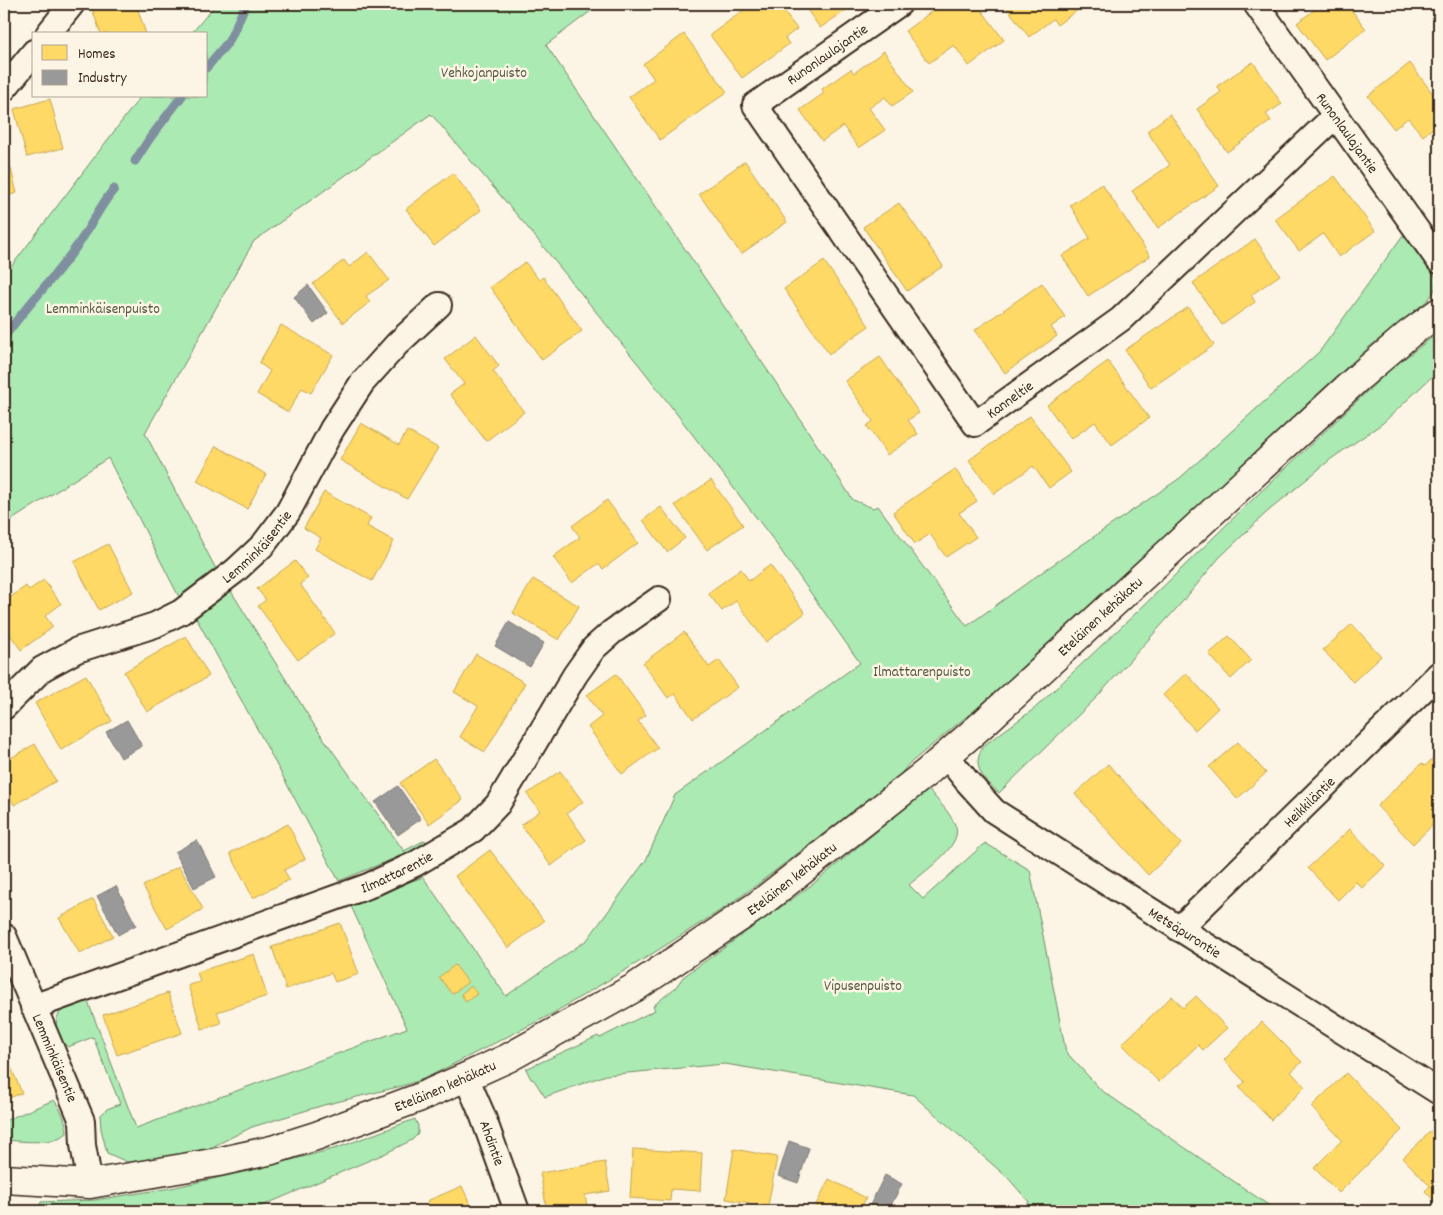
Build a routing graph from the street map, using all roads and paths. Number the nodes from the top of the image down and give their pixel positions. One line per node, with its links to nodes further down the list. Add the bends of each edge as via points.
1 (72, 4): 4 (street)
2 (900, 4): 7 (street, Runonlaulajantie)
3 (1256, 4): 8 (street, Runonlaulajantie)
4 (50, 32)
5 (32, 54): 6 (street)
6 (6, 81)
7 (755, 105): 8 (street, Kanneltie, via 975,424 1120,320)
8 (1335, 116): 9 (street, Runonlaulajantie)
9 (1439, 261)
10 (438, 305): 14 (street, Lemminkäisentie, via 362,383 332,428 288,512 263,545 235,571 180,612 155,625 77,650 42,669)
11 (1439, 312): 15 (street, Eteläinen kehäkatu, via 1360,376)
12 (659, 599): 18 (street, Ilmattarentie, via 594,648 498,804 473,830 415,864 368,886)
13 (1439, 674): 16 (street, Heikkiläntie)
14 (4, 707)
15 (946, 755): 16 (street, Metsäpurontie, via 994,811); 19 (street, Eteläinen kehäkatu, via 758,905 651,977 508,1058)
16 (1179, 929): 20 (street, Metsäpurontie)
17 (4, 936): 18 (street, Lemminkäisentie)
18 (33, 1007): 22 (street, Lemminkäisentie, via 82,1121)
19 (466, 1077): 22 (street, Eteläinen kehäkatu, via 325,1133 272,1150); 23 (street, Ahdintie)
20 (1439, 1092)
21 (4, 1179): 22 (street, Eteläinen kehäkatu)
22 (90, 1184)
23 (517, 1211)

